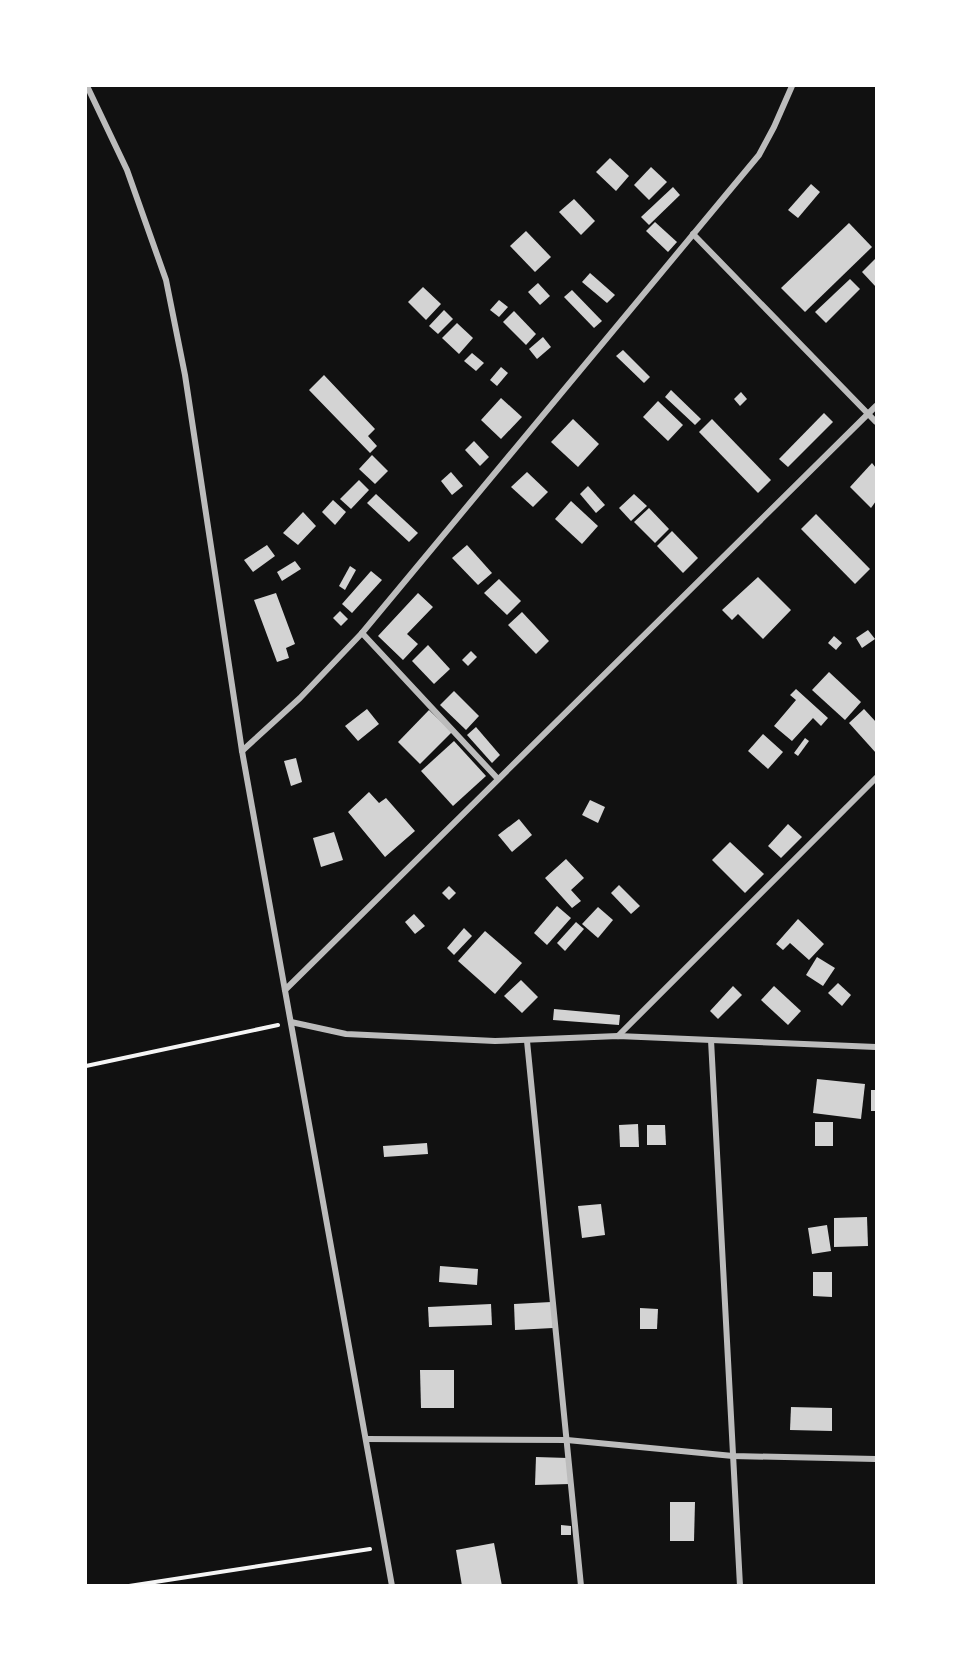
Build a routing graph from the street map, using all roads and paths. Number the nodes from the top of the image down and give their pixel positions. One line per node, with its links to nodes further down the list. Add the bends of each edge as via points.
1 (87, 86): 8 (street, via 127,170 166,280 185,375)
2 (792, 86): 3 (street, via 759,155)
3 (693, 234): 5 (street); 7 (street)
4 (876, 406): 5 (street)
5 (869, 414): 6 (street); 10 (street)
6 (876, 422)
7 (362, 633): 8 (street); 10 (street)
8 (242, 751): 11 (street)
9 (876, 778): 13 (street)
10 (498, 779): 11 (street)
11 (285, 990): 12 (street)
12 (291, 1022): 15 (street, via 346,1034); 17 (path); 18 (street)
13 (618, 1036): 14 (street); 15 (street)
14 (711, 1040): 16 (street); 20 (street)
15 (527, 1041): 19 (street)
16 (876, 1047)
17 (86, 1066)
18 (366, 1439): 19 (street); 22 (street)
19 (567, 1440): 20 (street); 25 (street)
20 (733, 1456): 21 (street); 26 (street)
21 (876, 1459)
22 (386, 1546): 23 (path); 24 (street)
23 (129, 1586)
24 (392, 1586)
25 (581, 1586)
26 (740, 1586)

